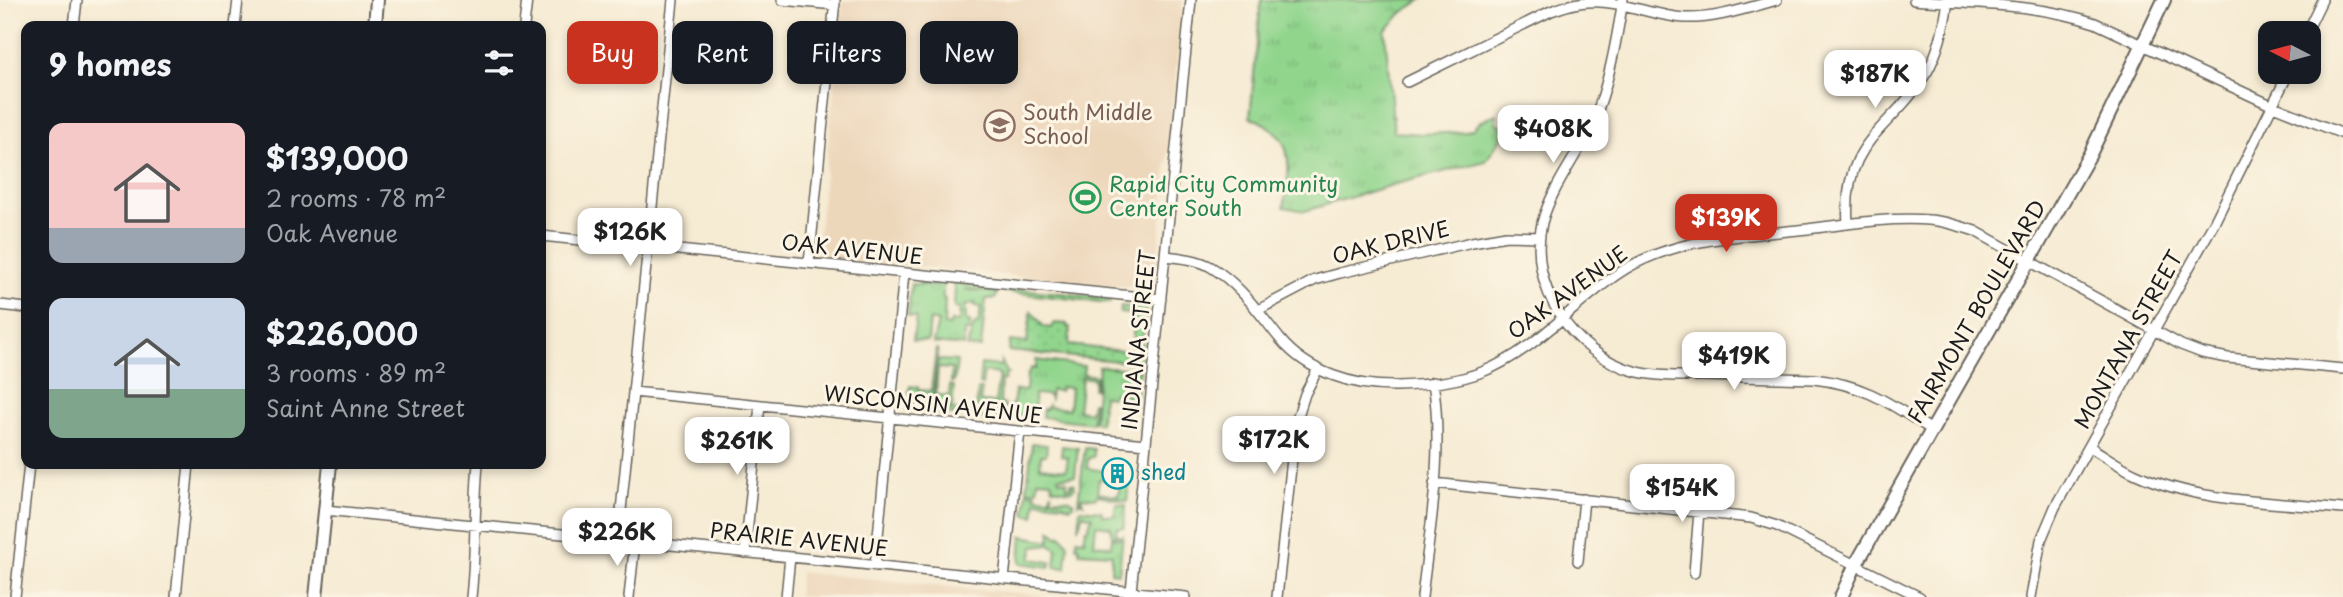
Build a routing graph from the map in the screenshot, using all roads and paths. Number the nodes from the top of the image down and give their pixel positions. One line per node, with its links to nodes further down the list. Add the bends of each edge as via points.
1 (77, 0): 15 (street)
2 (238, 0): 16 (street)
3 (377, 0): 17 (street)
4 (527, 0): 18 (street)
5 (673, 0): 28 (street)
6 (782, 0): 13 (street)
7 (1191, 0): 29 (street, INDIANA STREET)
8 (1777, 0): 14 (street, via 1689,18)
9 (1914, 0): 12 (street)
10 (2164, 0): 20 (street, FAIRMONT BOULEVARD)
11 (2322, 0): 19 (street)
12 (1948, 1): 20 (street, via 2060,13); 25 (street, via 1927,72 1857,159 1847,202)
13 (835, 3): 31 (street)
14 (1622, 3): 21 (street, via 1587,2 1551,11); 27 (street, via 1600,104 1549,205)
15 (75, 21)
16 (236, 21)
17 (375, 21)
18 (525, 21)
19 (2312, 21)
20 (2143, 45): 23 (street); 30 (street, FAIRMONT BOULEVARD, via 2090,154)
21 (1407, 82)
22 (2283, 84): 23 (street, MONTANA STREET)
23 (2273, 106): 24 (street); 38 (street, MONTANA STREET)
24 (2343, 134)
25 (1848, 224): 30 (street, OAK AVENUE, via 1912,219 1951,224 1975,231); 37 (street, OAK AVENUE, via 1674,248 1618,274)
26 (546, 237): 28 (street, OAK AVENUE)
27 (1540, 237): 36 (street, OAK DRIVE, via 1472,242 1340,273 1315,280); 37 (street, via 1543,283)
28 (647, 247): 31 (street, OAK AVENUE); 42 (street)
29 (1165, 256): 33 (street, INDIANA STREET); 36 (street, OAK AVENUE, via 1209,266 1239,287)
30 (2030, 261): 38 (street, OAK AVENUE); 45 (street, FAIRMONT BOULEVARD)
31 (808, 263): 32 (street, OAK AVENUE)
32 (904, 273): 33 (street, OAK AVENUE); 44 (street)
33 (1161, 299): 47 (street, INDIANA STREET)
34 (0, 305): 35 (street)
35 (21, 307)
36 (1258, 310): 39 (street, OAK AVENUE, via 1281,341)
37 (1561, 319): 41 (street, OAK AVENUE, via 1489,368); 45 (street, via 1610,361 1634,371 1835,382 1879,397)
38 (2153, 331): 40 (street, OAK AVENUE, via 2202,353); 48 (street, MONTANA STREET)
39 (1318, 369): 41 (street, OAK AVENUE, via 1378,386); 77 (street, via 1296,422)
40 (2343, 369)
41 (1433, 382): 53 (street, via 1437,430)
42 (633, 392): 43 (street, WISCONSIN AVENUE); 59 (street)
43 (760, 405): 44 (street, WISCONSIN AVENUE); 61 (street)
44 (890, 418): 46 (street, WISCONSIN AVENUE); 64 (street)
45 (1932, 429): 65 (street, FAIRMONT BOULEVARD)
46 (1020, 431): 47 (street, WISCONSIN AVENUE); 67 (street)
47 (1146, 444): 68 (street, INDIANA STREET)
48 (2090, 447): 55 (street, via 2136,474 2172,486 2221,497); 81 (street, MONTANA STREET, via 2046,527)
49 (28, 469): 70 (street)
50 (189, 469): 71 (street)
51 (329, 469): 56 (street)
52 (478, 469): 58 (street)
53 (1434, 483): 54 (street); 78 (street)
54 (1584, 499): 57 (street); 63 (street)
55 (2343, 509)
56 (325, 510): 58 (street, PRAIRIE AVENUE); 72 (street)
57 (1699, 511): 65 (street, via 1760,520); 66 (street)
58 (473, 525): 59 (street, PRAIRIE AVENUE); 73 (street, via 476,552)
59 (618, 540): 60 (street, PRAIRIE AVENUE)
60 (635, 541): 61 (street, PRAIRIE AVENUE); 74 (street)
61 (745, 552): 62 (street, PRAIRIE AVENUE)
62 (790, 557): 64 (street, PRAIRIE AVENUE); 75 (street)
63 (1578, 561)
64 (875, 566): 67 (street, PRAIRIE AVENUE)
65 (1855, 566): 79 (street, FAIRMONT BOULEVARD); 80 (street)
66 (1694, 573)
67 (1004, 579): 69 (street, PRAIRIE AVENUE)
68 (1131, 591): 69 (street, PRAIRIE AVENUE); 76 (street, PRAIRIE AVENUE)
69 (1097, 593)
70 (15, 597)
71 (176, 597)
72 (316, 597)
73 (471, 597)
74 (629, 597)
75 (786, 597)
76 (1186, 597)
77 (1277, 597)
78 (1422, 597)
79 (1841, 597)
80 (1920, 597)
81 (2031, 597)

